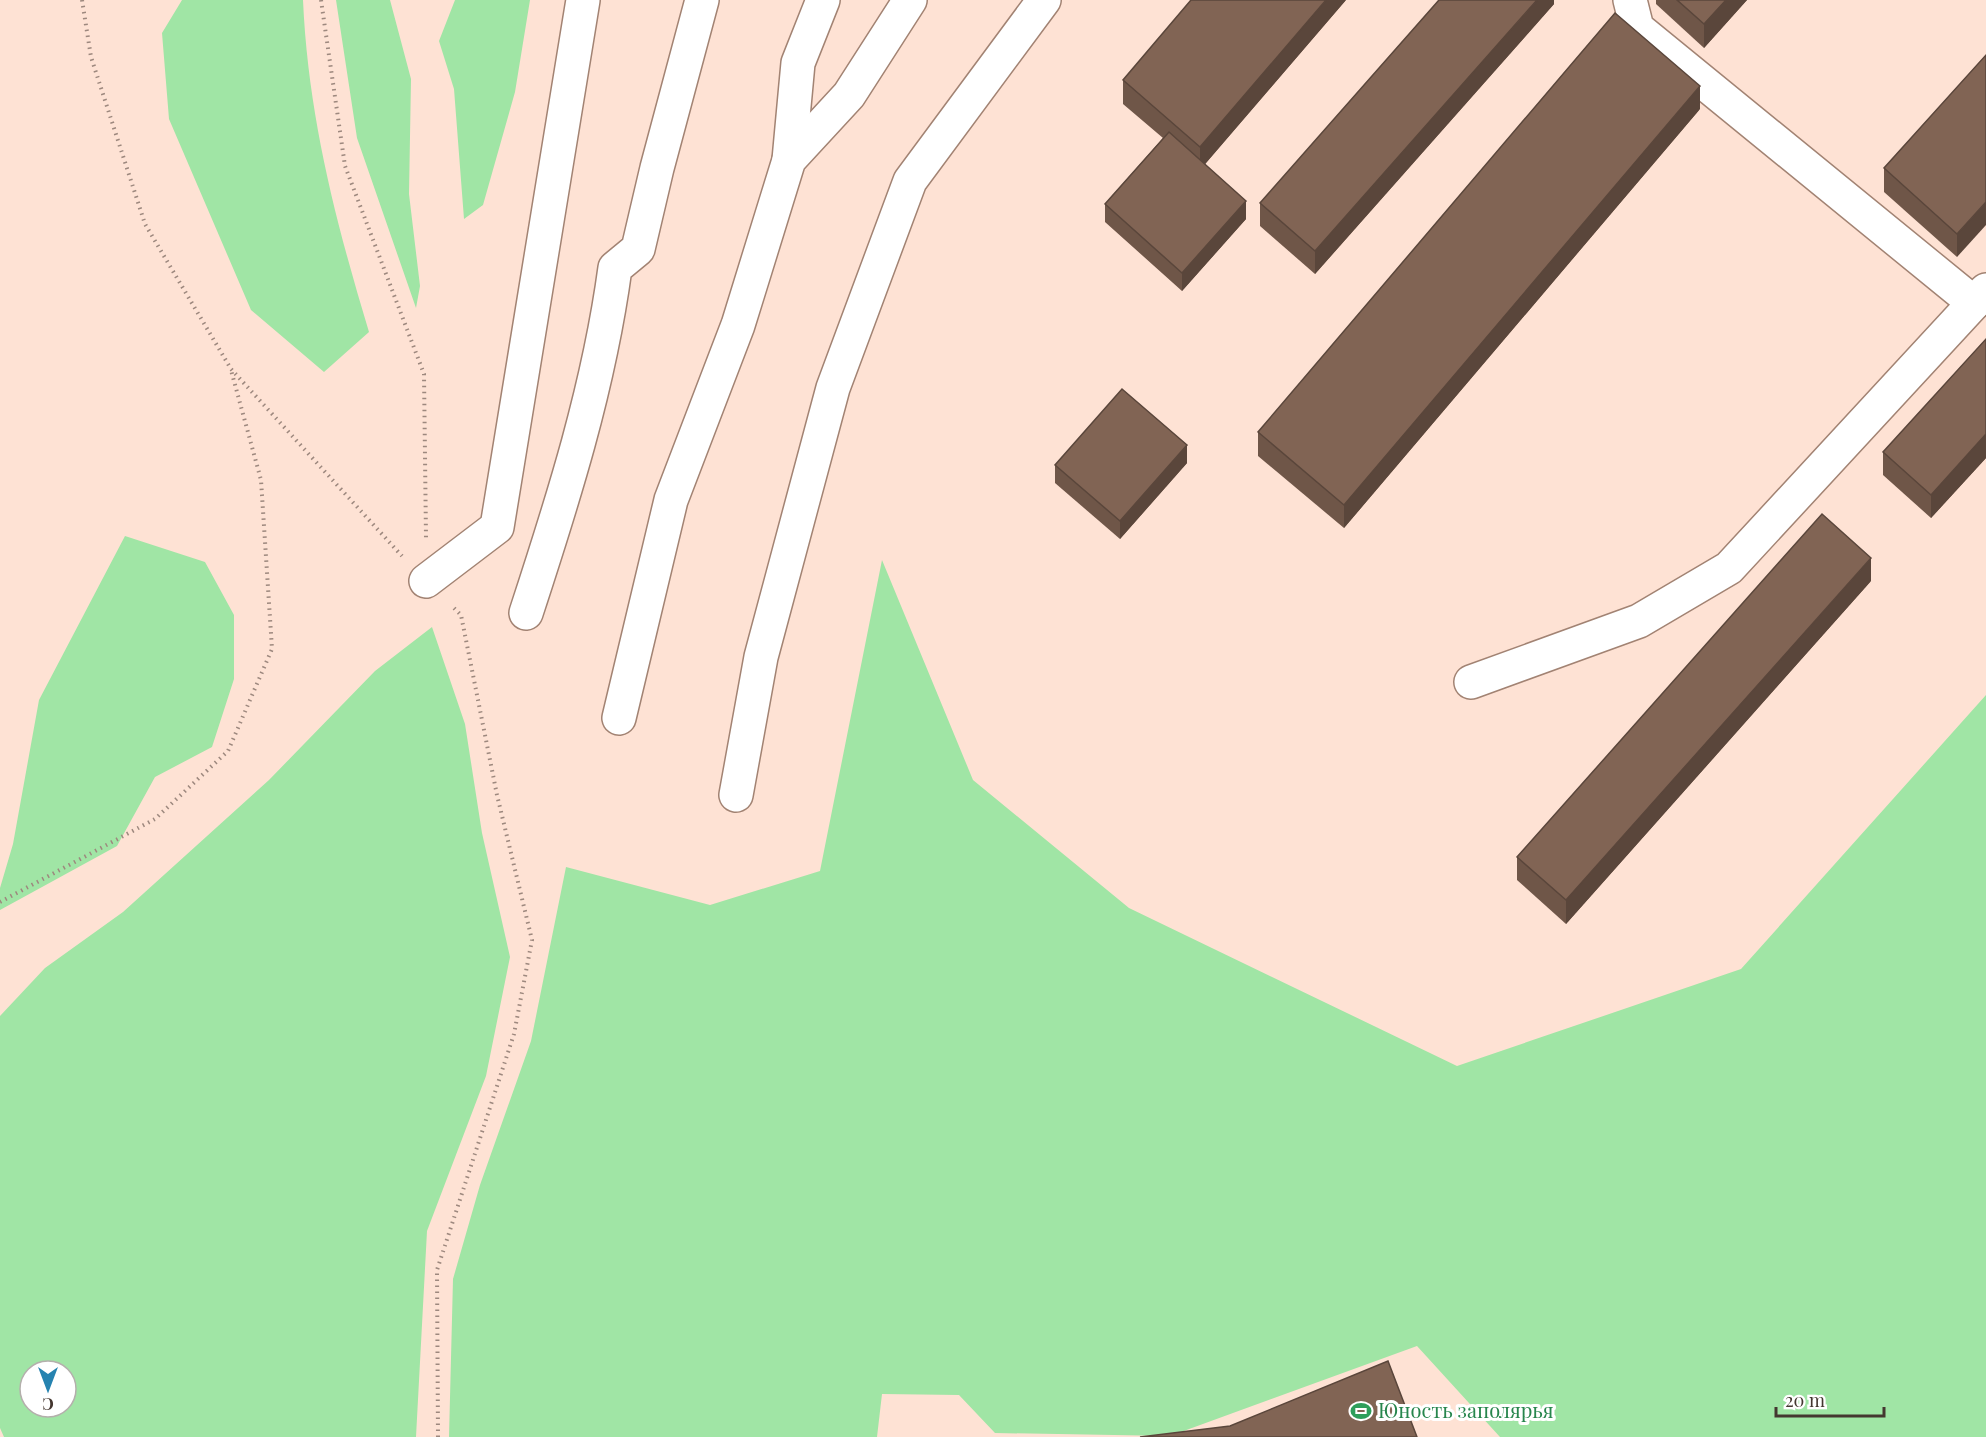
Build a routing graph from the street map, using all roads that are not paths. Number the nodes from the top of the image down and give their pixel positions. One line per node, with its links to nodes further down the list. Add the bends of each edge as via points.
1 (583, 0): 9 (lane, via 497,527)
2 (702, 0): 10 (lane, via 638,249 615,268 608,321 575,463)
3 (824, 0): 7 (lane, via 798,63)
4 (910, 0): 7 (lane, via 849,95)
5 (1044, 0): 13 (lane, via 910,182 833,388 761,657)
6 (1630, 0): 8 (lane, via 1637,28)
7 (789, 160): 12 (lane, via 738,326 670,500)
8 (1980, 297): 11 (lane, via 1729,568 1639,621)
9 (426, 581)
10 (526, 614)
11 (1471, 681)
12 (619, 718)
13 (736, 795)

